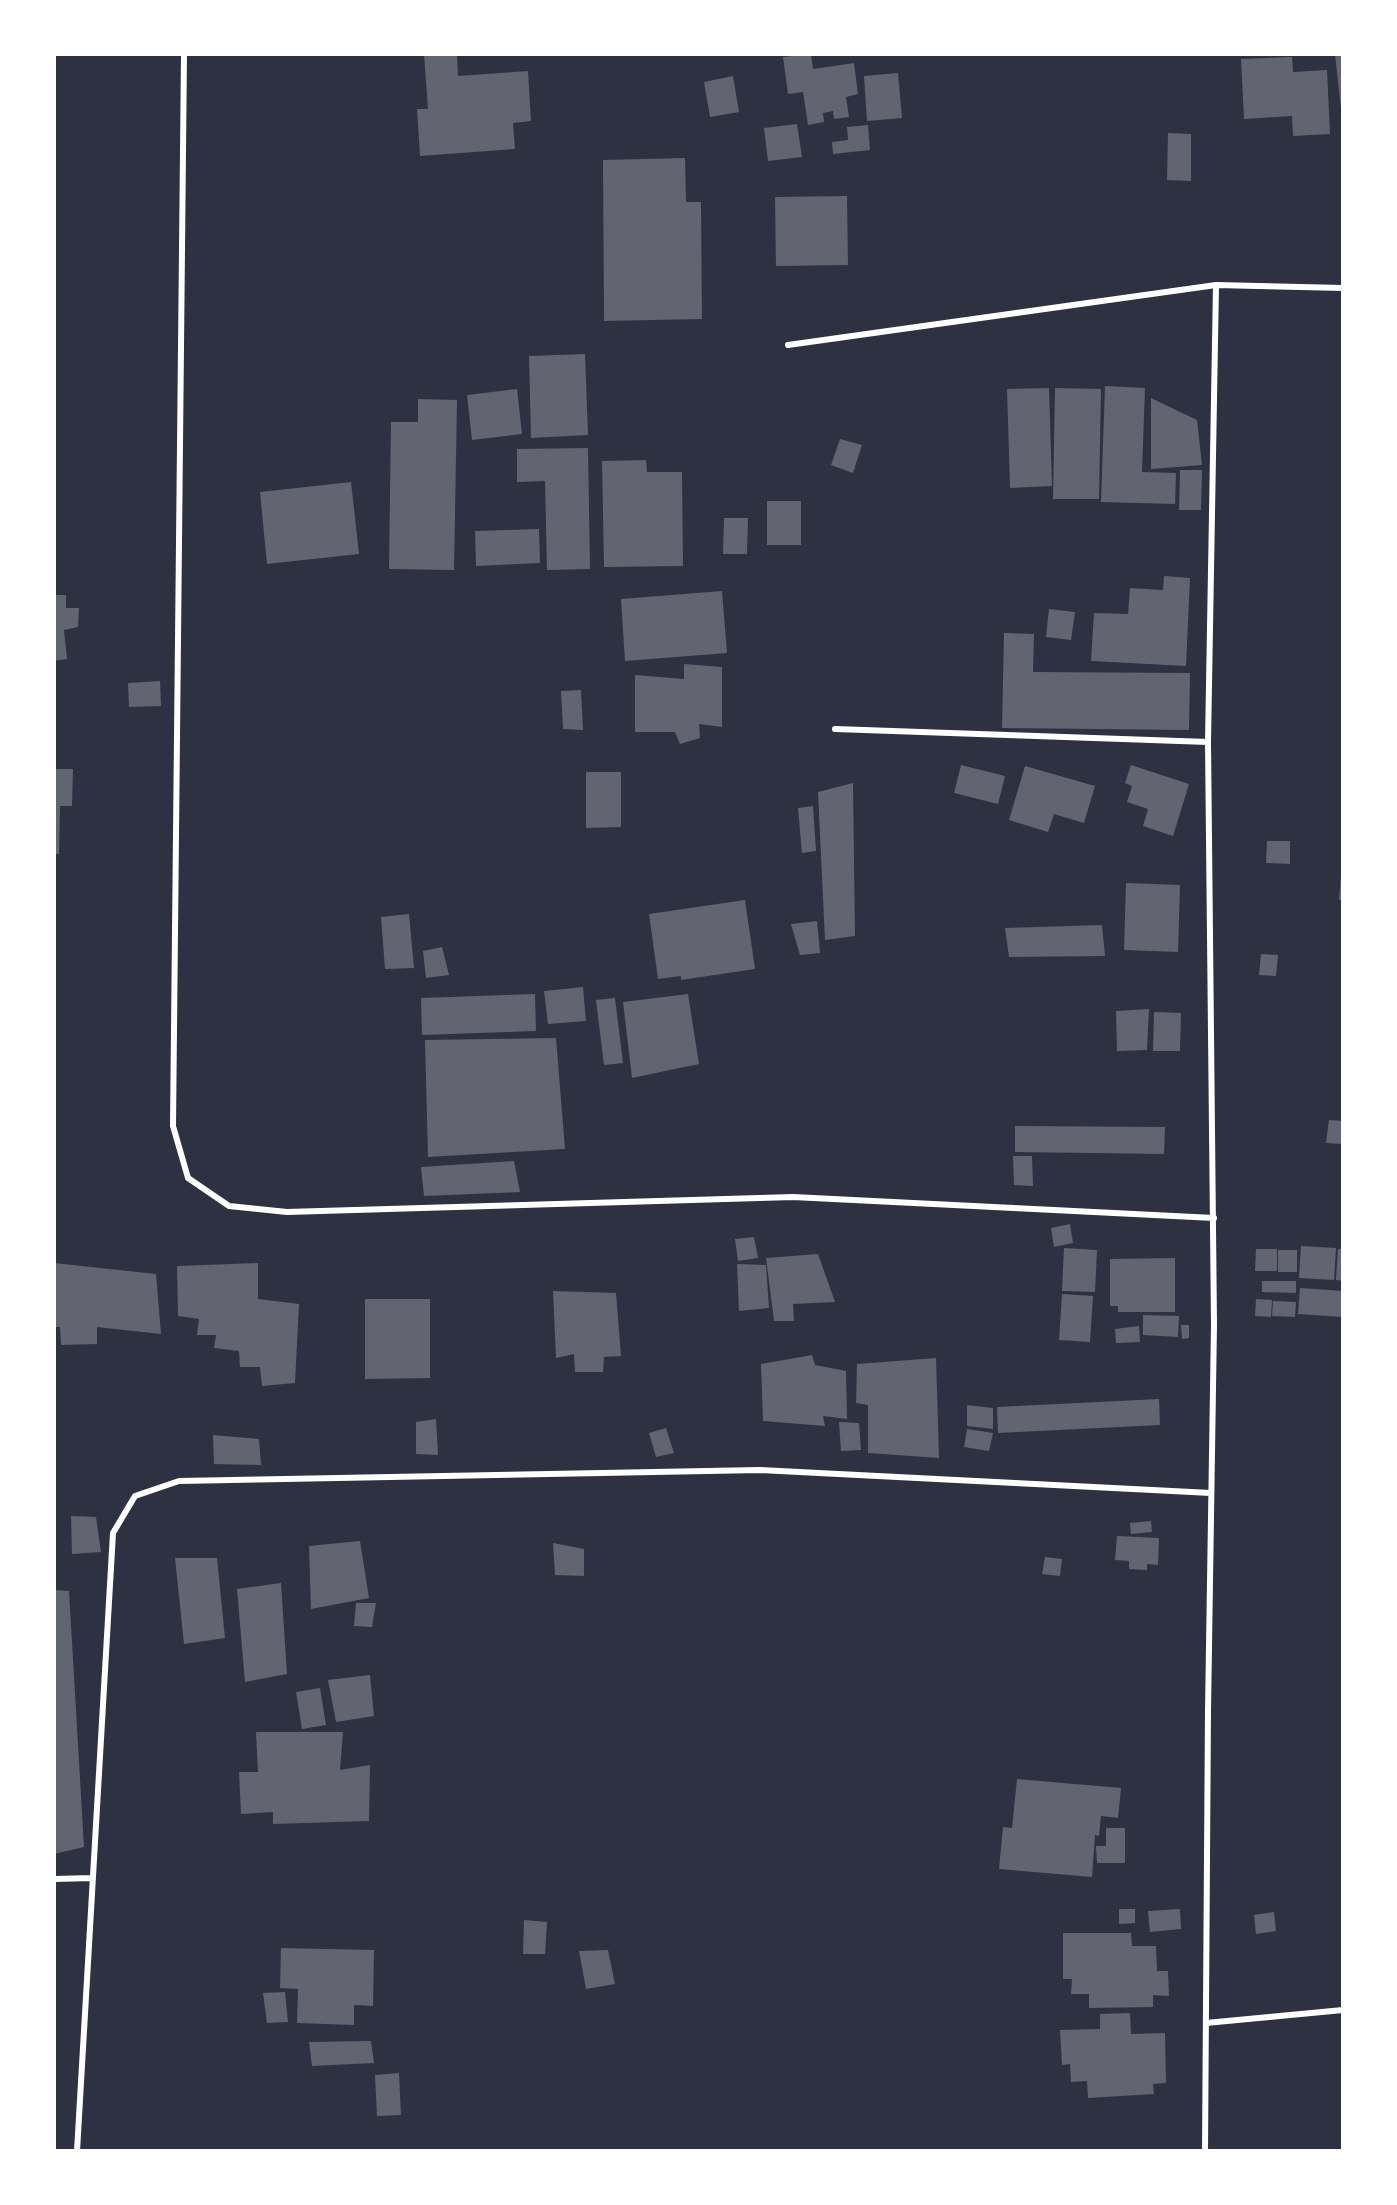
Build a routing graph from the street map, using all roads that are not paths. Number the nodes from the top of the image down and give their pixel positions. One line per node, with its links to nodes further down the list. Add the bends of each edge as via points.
1 (184, 54): 7 (street, via 173,1126 188,1178 229,1206 287,1212 793,1197)
2 (1216, 285): 3 (street); 4 (street); 6 (street)
3 (1343, 288)
4 (788, 345)
5 (835, 729): 6 (street)
6 (1208, 742): 7 (street)
7 (1214, 1218): 8 (street)
8 (1211, 1493): 9 (street, via 760,1470 179,1481 135,1496 113,1533); 12 (street)
9 (92, 1878): 10 (street); 13 (street)
10 (54, 1879)
11 (1343, 2010): 12 (street)
12 (1206, 2023): 14 (street)
13 (77, 2151)
14 (1205, 2151)

